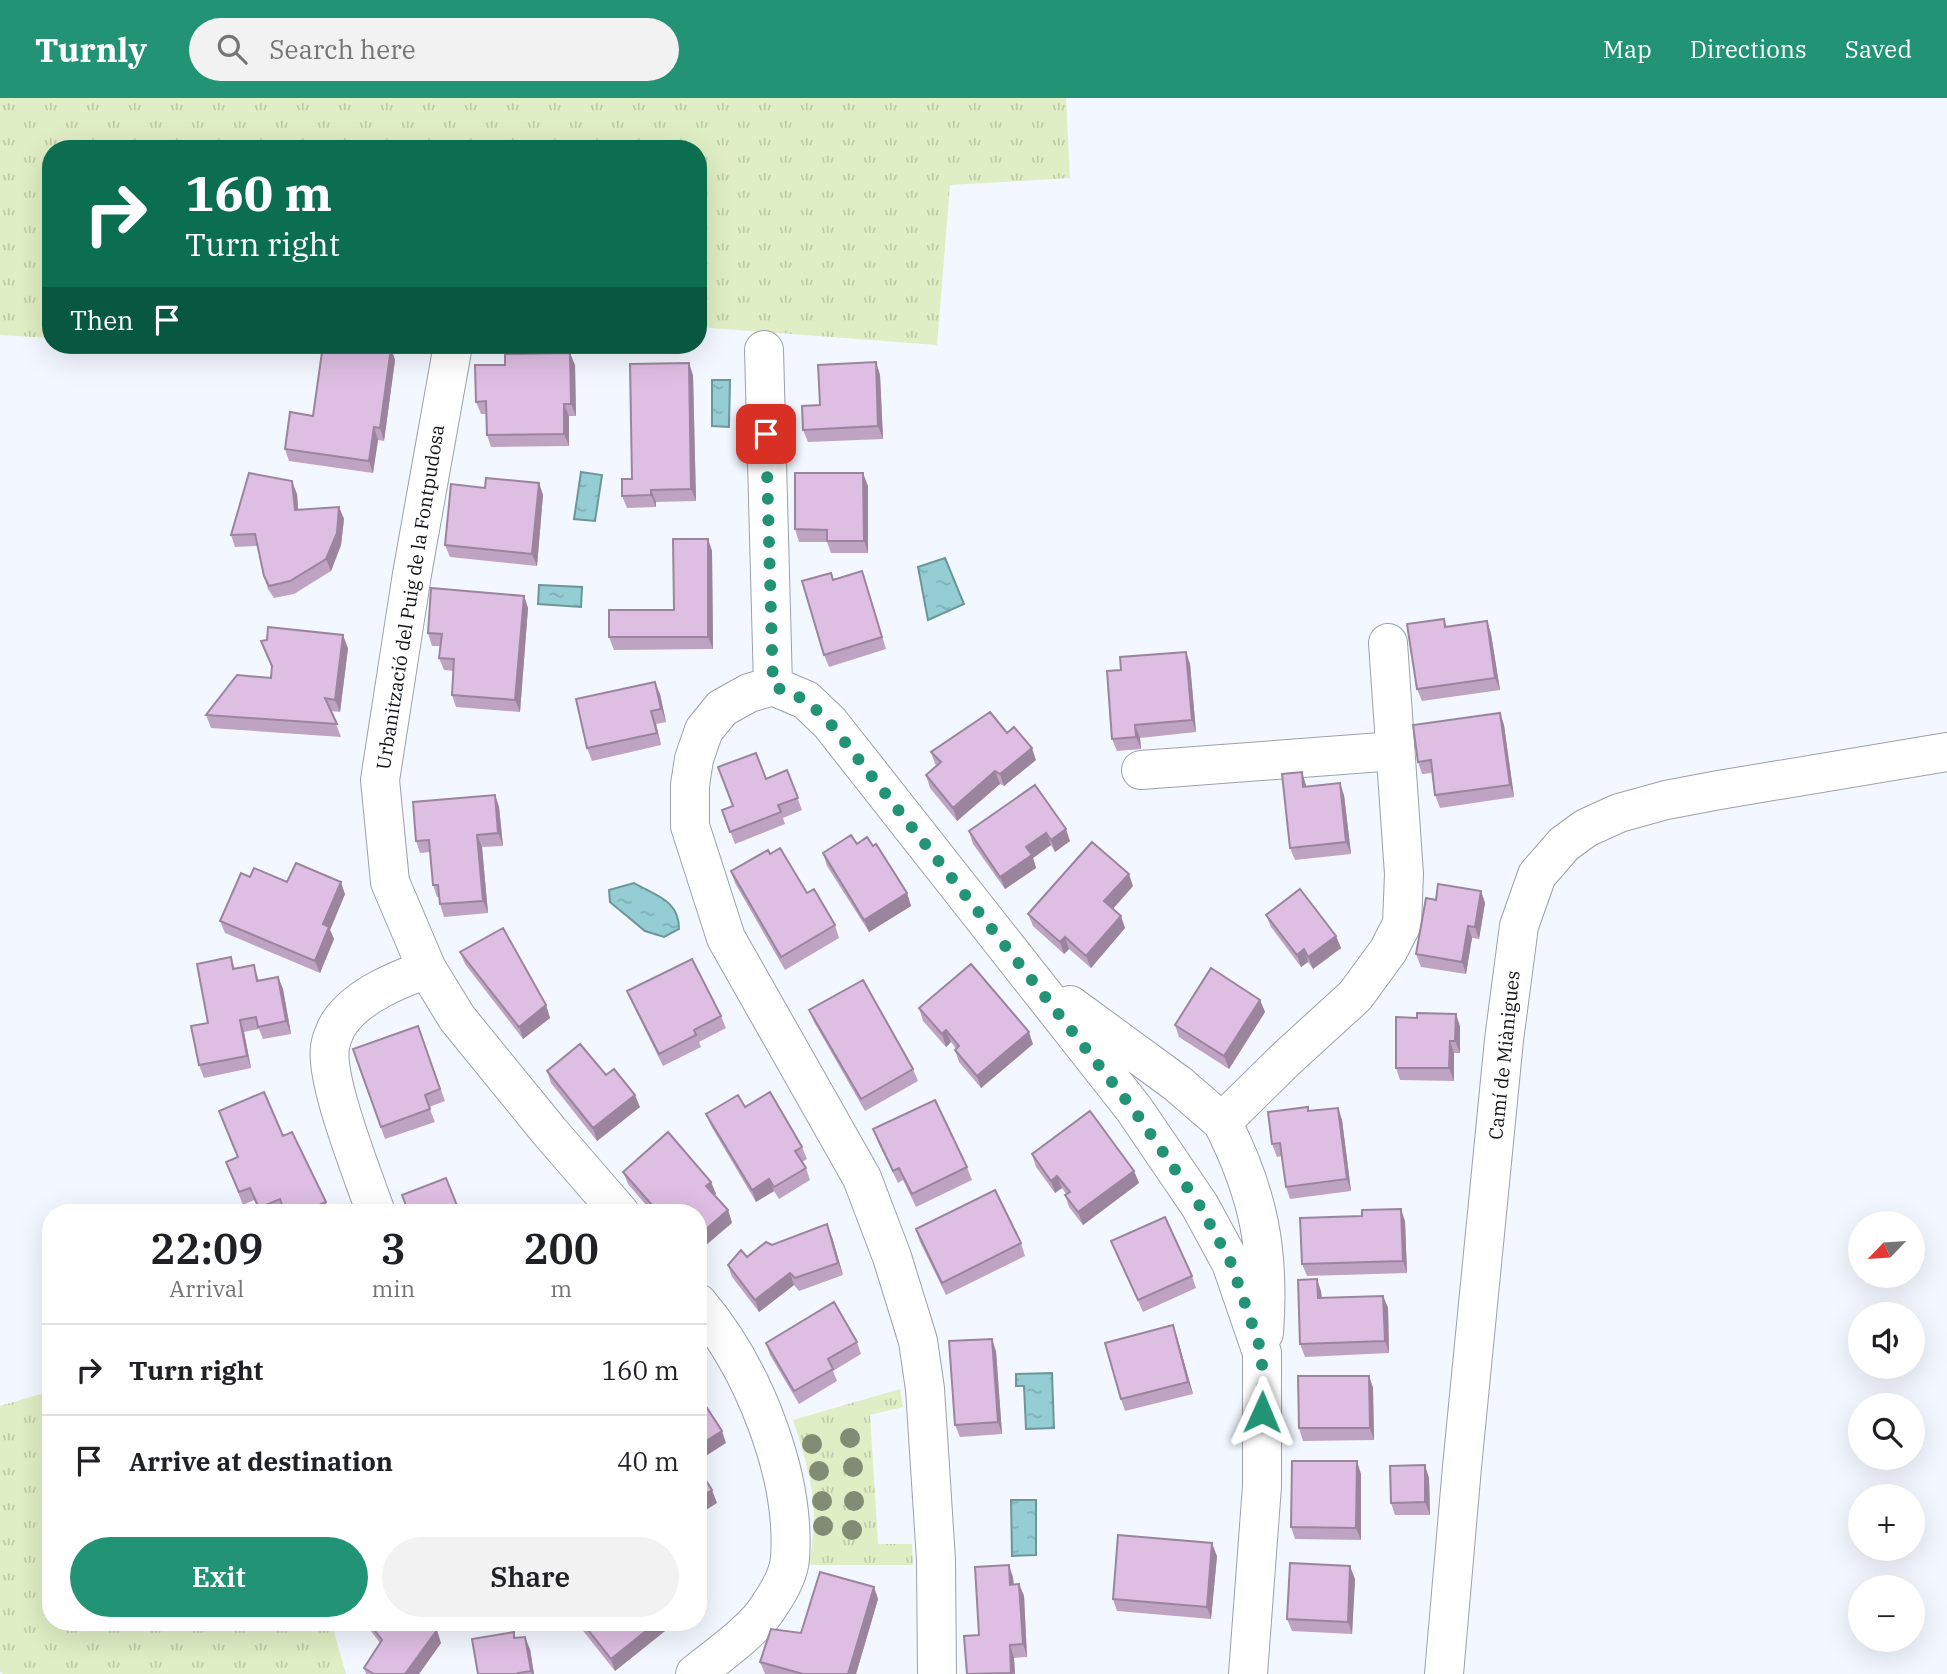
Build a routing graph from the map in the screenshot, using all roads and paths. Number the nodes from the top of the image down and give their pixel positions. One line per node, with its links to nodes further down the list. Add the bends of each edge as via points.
1 (764, 350): 4 (street)
2 (451, 354): 8 (street, Urbanització del Puig de la Fontpudosa, via 380,780 390,882)
3 (1388, 643): 5 (street)
4 (773, 686): 9 (street, via 806,700 830,723); 16 (street, via 722,708 704,730 690,785 690,827 726,938 862,1178 918,1341 934,1533)
5 (1395, 751): 7 (street); 10 (street, via 1404,874 1402,924 1355,996)
6 (1947, 752): 18 (street, Camí de Miànigues, via 1706,792 1619,813 1564,844 1537,875 1519,926 1504,1040)
7 (1142, 770)
8 (427, 969): 11 (street, via 358,1004 338,1023 330,1047 333,1084); 12 (street, Urbanització del Puig de la Fontpudosa, via 457,1018)
9 (1032, 978): 10 (street, via 1178,1084); 14 (street, via 1134,1110 1200,1206 1231,1263)
10 (1222, 1122): 14 (street, via 1240,1157 1264,1239)
11 (373, 1204)
12 (612, 1204)
13 (707, 1313): 15 (street, via 743,1368 768,1429 788,1500 790,1560 768,1609)
14 (1262, 1353): 17 (street, via 1262,1486)
15 (695, 1674)
16 (937, 1674)
17 (1248, 1674)
18 (1444, 1674)

